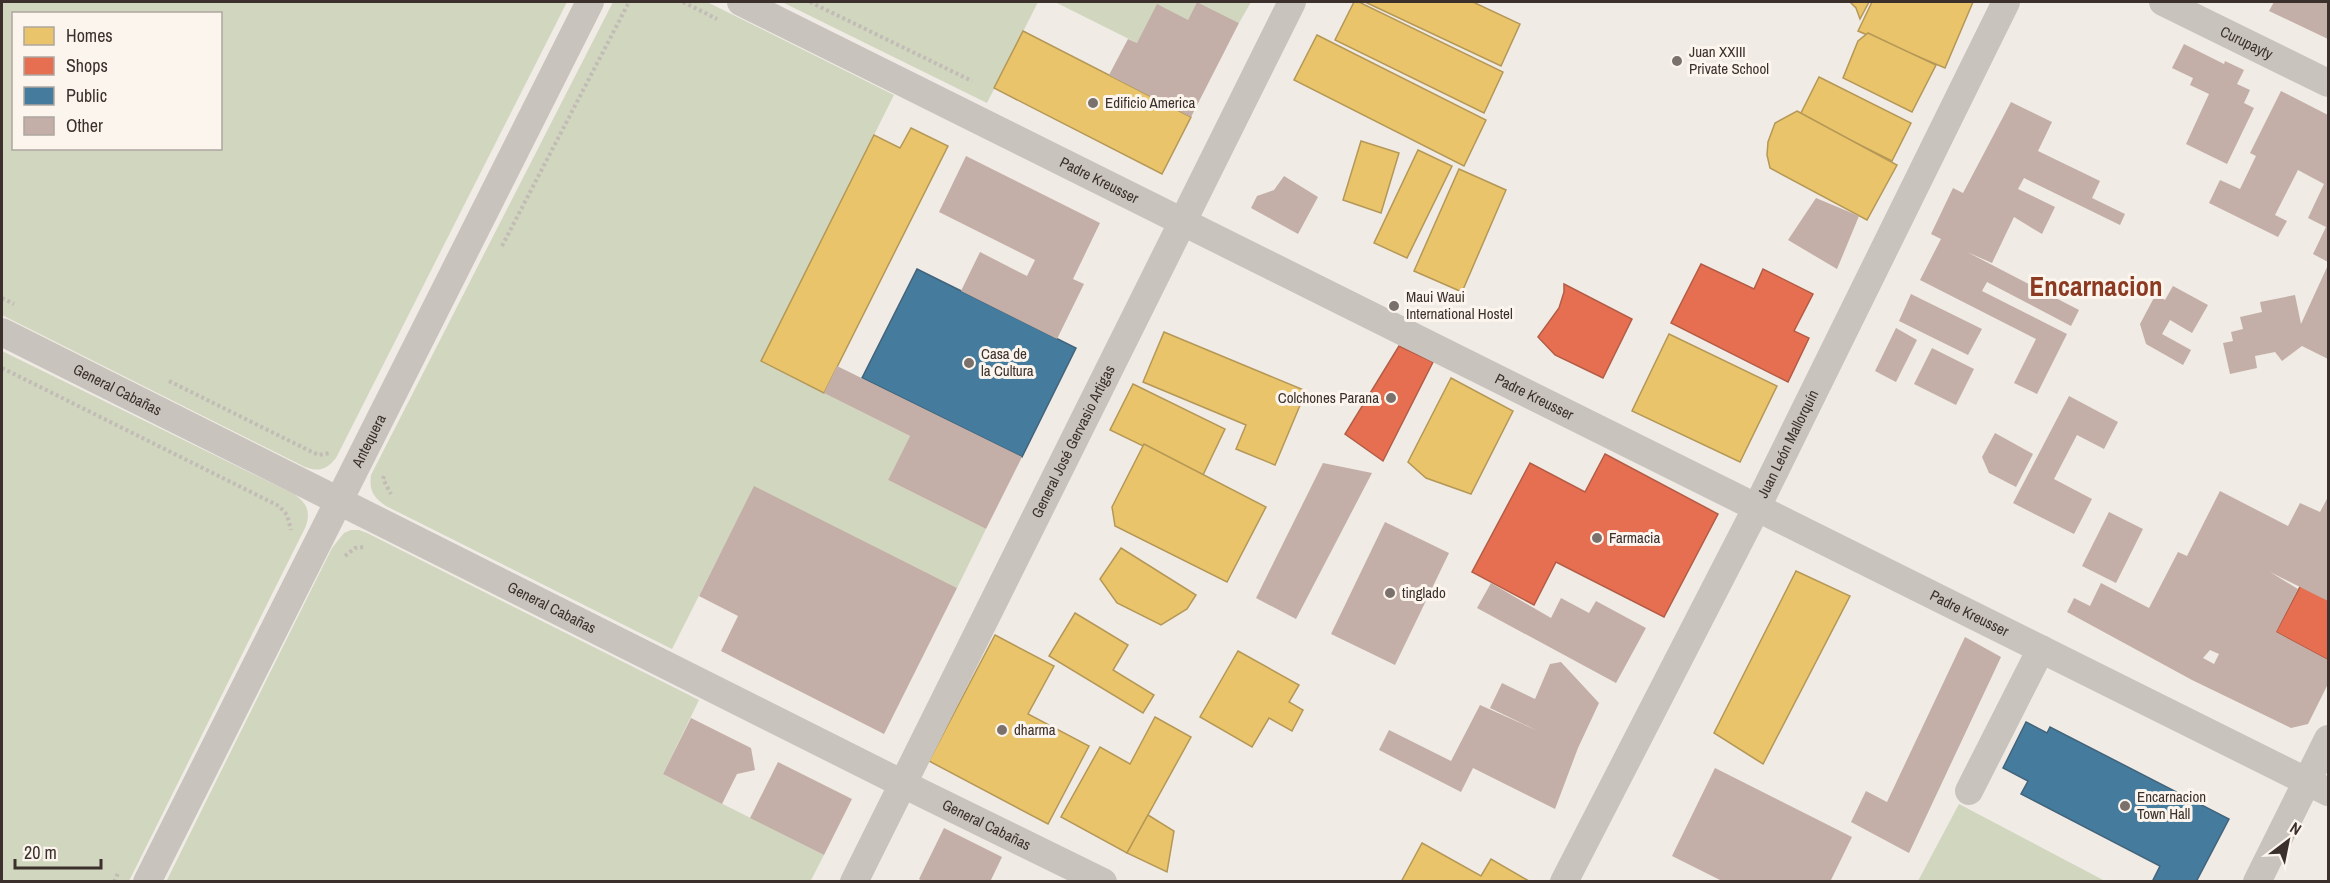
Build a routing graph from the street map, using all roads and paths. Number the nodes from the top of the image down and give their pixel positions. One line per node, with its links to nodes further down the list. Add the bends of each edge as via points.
1 (590, 2): 16 (street, Antequera)
2 (629, 2): 11 (path)
3 (741, 2): 10 (street, Padre Kreusser)
4 (810, 2): 8 (path)
5 (1292, 2): 10 (street, General José Gervasio Artigas)
6 (2006, 2): 17 (street, Juan León Mallorquín)
7 (2163, 2): 9 (street, Curupayty)
8 (972, 81)
9 (2328, 83)
10 (1182, 222): 17 (street, Padre Kreusser); 23 (street, General José Gervasio Artigas)
11 (497, 256)
12 (2, 332): 16 (street, General Cabañas)
13 (2, 368): 18 (path, via 279,506 291,523)
14 (386, 468): 15 (path, via 383,479)
15 (394, 496)
16 (339, 502): 23 (street, General Cabañas); 28 (street, Antequera)
17 (1757, 507): 21 (street, Padre Kreusser); 31 (street, Juan León Mallorquín)
18 (290, 536)
19 (374, 548): 20 (path, via 355,548)
20 (340, 561)
21 (2041, 649): 24 (street, Padre Kreusser); 25 (street)
22 (2328, 739): 24 (street)
23 (903, 784): 29 (street, General José Gervasio Artigas); 30 (street, General Cabañas)
24 (2318, 787): 32 (street)
25 (1969, 791)
26 (124, 861): 27 (path)
27 (114, 882)
28 (147, 882)
29 (854, 882)
30 (1102, 882)
31 (1564, 882)
32 (2257, 882)

